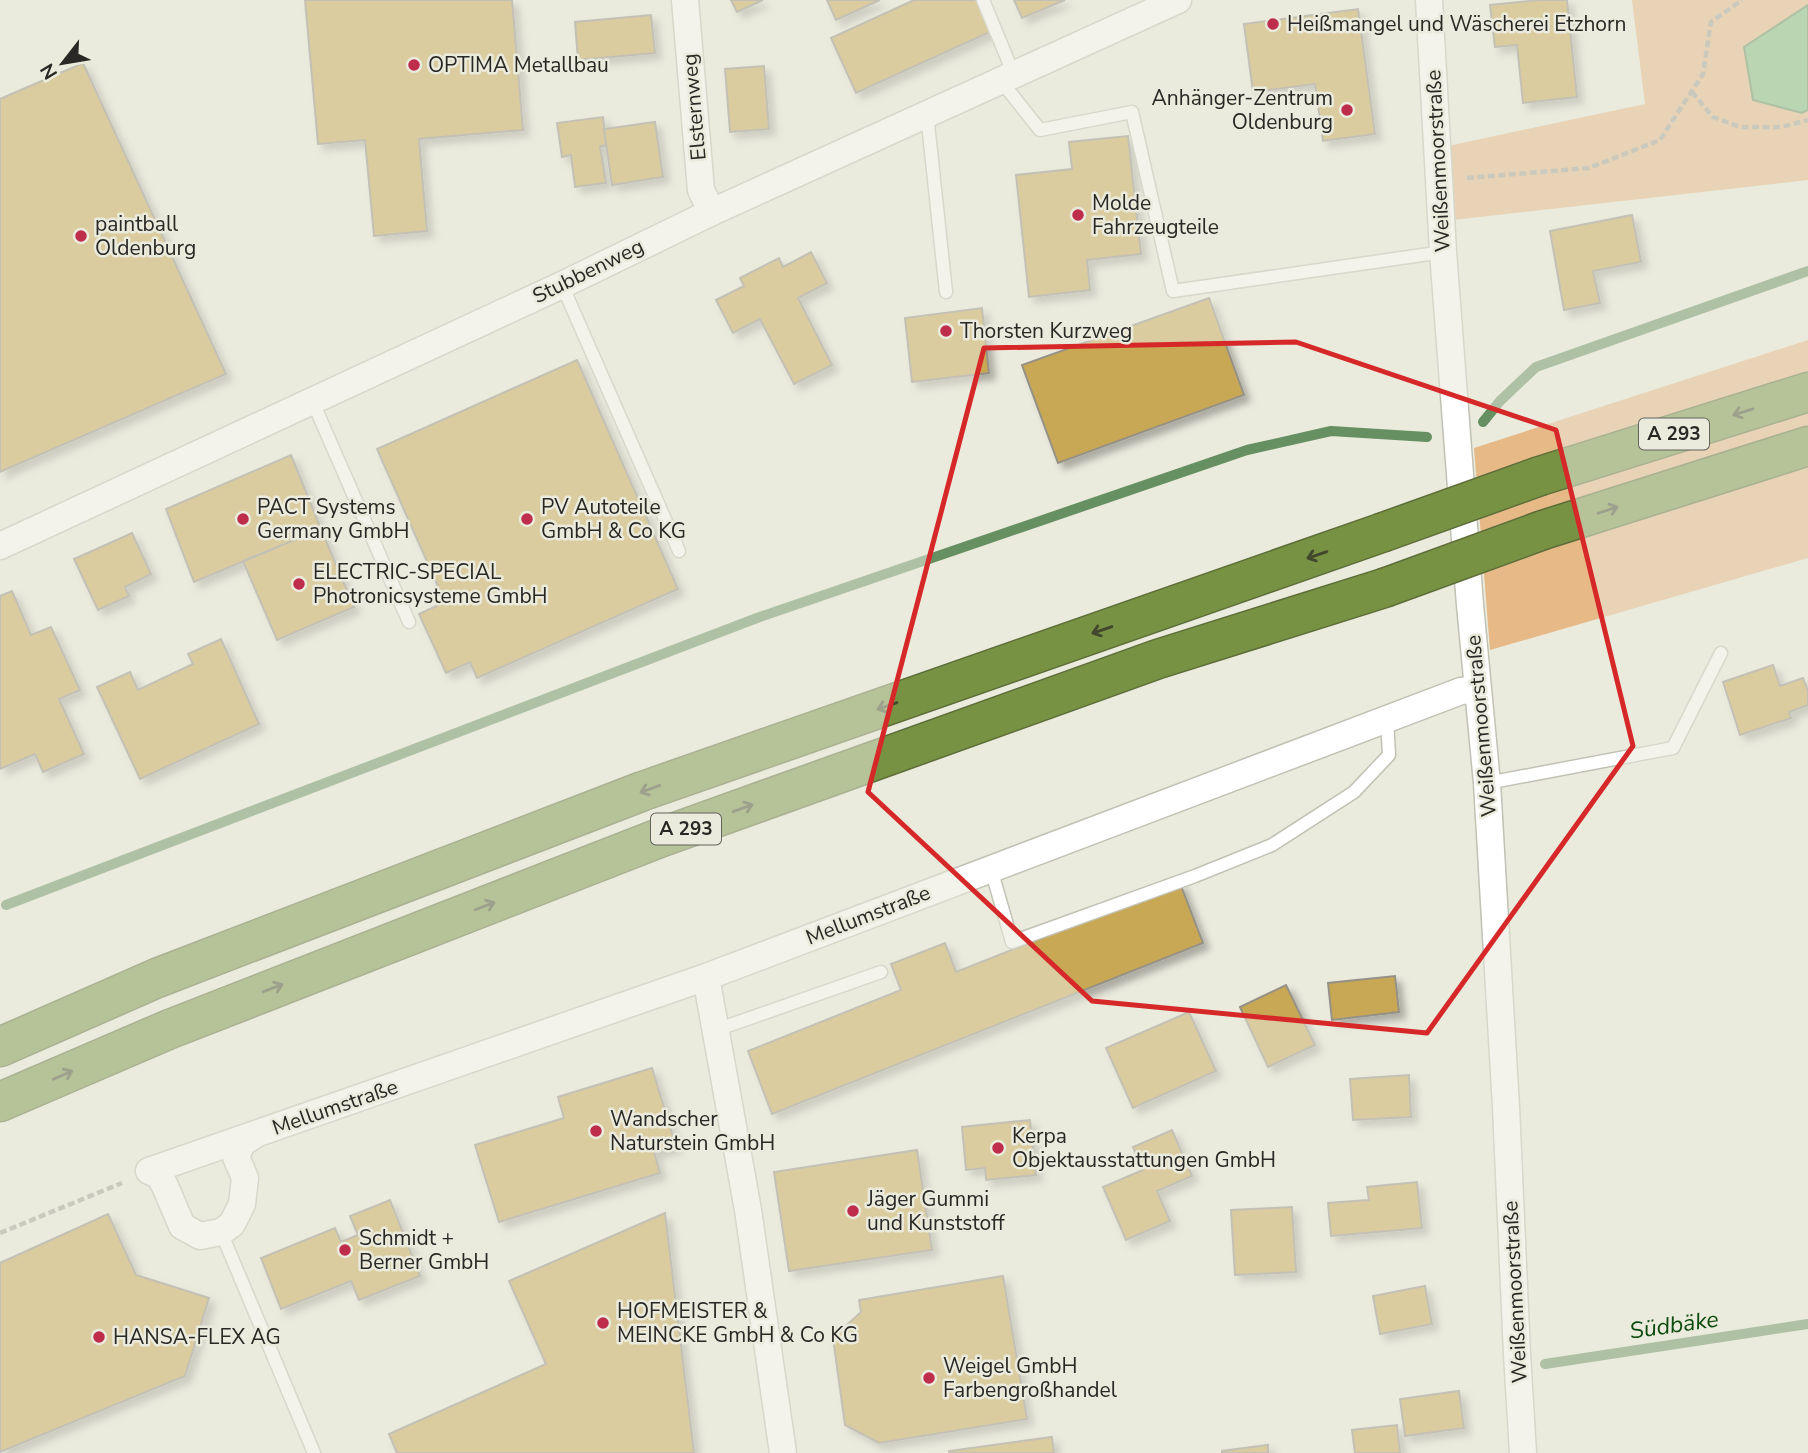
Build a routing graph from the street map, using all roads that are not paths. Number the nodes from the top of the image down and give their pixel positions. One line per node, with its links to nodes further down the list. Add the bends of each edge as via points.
1 (685, 0): 7 (street, Elsternweg, via 701,190)
2 (983, 0): 5 (lane)
3 (1178, 0): 5 (street, Stubbenweg)
4 (1429, 0): 8 (street, Weißenmoorstraße)
5 (1008, 78): 6 (street, Stubbenweg); 8 (lane, via 1040,130 1132,113 1173,291)
6 (927, 114): 7 (street, Stubbenweg); 10 (lane)
7 (712, 212): 9 (street, Stubbenweg)
8 (1443, 252): 18 (street, Weißenmoorstraße)
9 (562, 285): 12 (street, Stubbenweg); 15 (lane)
10 (946, 292)
11 (1808, 392): 25 (highway, A 293, one-way to 25, bridge, via 1540,476 643,791 157,978)
12 (313, 400): 14 (street, Stubbenweg); 16 (lane)
13 (1808, 446): 26 (highway, A 293, one-way to 13, bridge, via 170,1028 662,837 1158,659)
14 (0, 546)
15 (679, 551)
16 (409, 622)
17 (1721, 653): 20 (lane, via 1673,748)
18 (1478, 689): 19 (street, Mellumstraße); 20 (street, Weißenmoorstraße)
19 (1387, 719): 21 (street, Mellumstraße); 21 (lane, via 1389,755 1354,792 1272,845 1195,876 1012,942)
20 (1486, 783): 31 (street, Weißenmoorstraße)
21 (991, 869): 23 (street, Mellumstraße)
22 (881, 972): 24 (lane)
23 (706, 977): 24 (street); 27 (street, Mellumstraße)
24 (716, 1030): 30 (street)
25 (0, 1047)
26 (0, 1102)
27 (256, 1134): 28 (street, Mellumstraße, via 242,1143 236,1157 245,1178 242,1204 232,1224); 28 (street, Mellumstraße, via 149,1171 159,1175 181,1226 200,1236)
28 (221, 1232): 29 (lane)
29 (314, 1453)
30 (783, 1453)
31 (1523, 1453)

